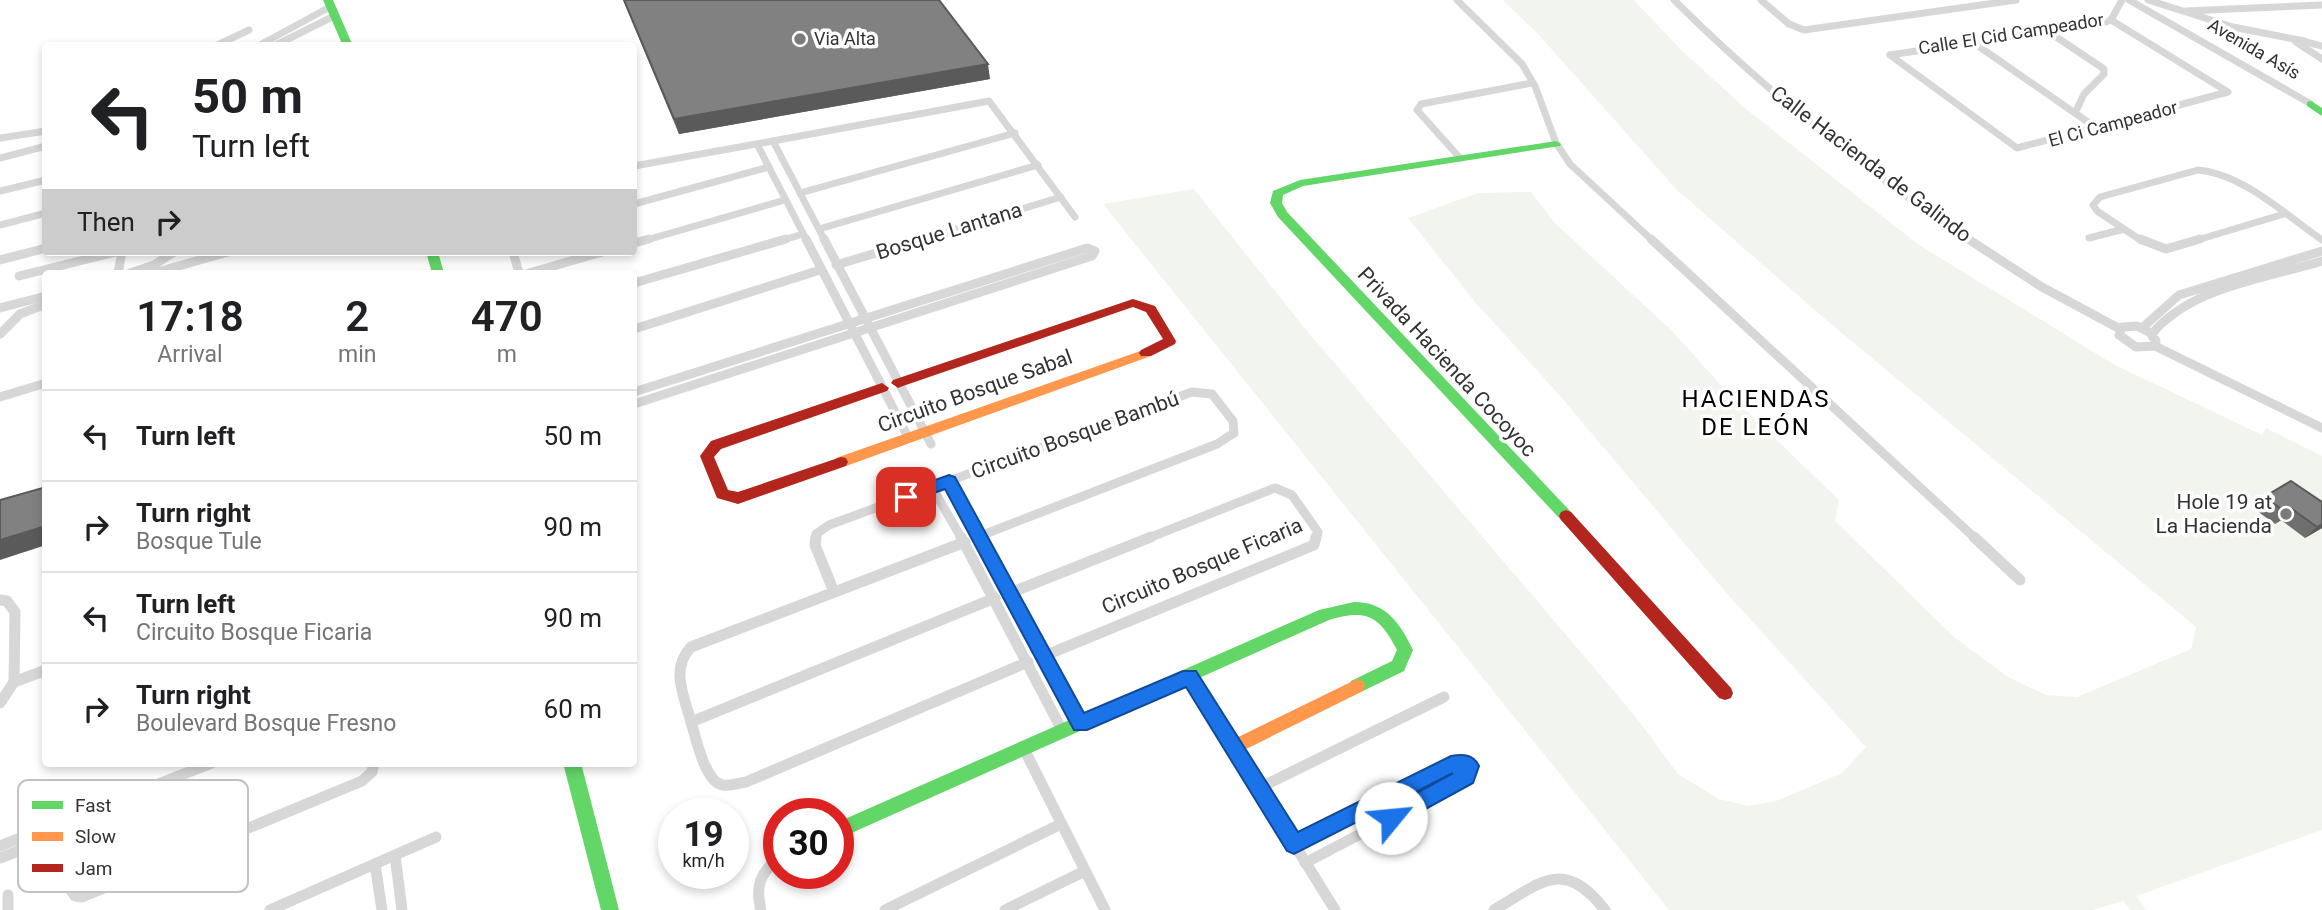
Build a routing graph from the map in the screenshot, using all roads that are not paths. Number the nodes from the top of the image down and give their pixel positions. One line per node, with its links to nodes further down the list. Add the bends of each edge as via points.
1 (1457, 0): 27 (street, via 1521,63)
2 (1674, 0): 85 (street, Calle Hacienda de Galindo, via 1732,57 1923,209 2042,287)
3 (1761, 0): 4 (street, via 1800,30)
4 (2017, 0)
5 (2122, 0): 13 (street, Calle El Cid Campeador)
6 (2129, 0): 28 (street, Avenida Asís)
7 (2148, 0): 12 (street)
8 (2168, 0): 11 (street)
9 (2322, 5): 11 (street)
10 (331, 8): 14 (street); 16 (street); 23 (street)
11 (2196, 10): 12 (street); 18 (street)
12 (2182, 11): 18 (street)
13 (2111, 20): 17 (street, Calle El Cid Campeador); 30 (street, El Ci Campeador, via 2228,92)
14 (296, 25): 16 (street); 21 (street)
15 (249, 30): 20 (street)
16 (306, 30): 22 (street)
17 (2046, 30): 19 (street, Calle El Cid Campeador); 29 (street, via 2104,69)
18 (2293, 39): 24 (street); 26 (street)
19 (1971, 41): 25 (street, Calle El Cid Campeador); 29 (street)
20 (224, 42)
21 (265, 42)
22 (282, 42)
23 (346, 42)
24 (2322, 46)
25 (1890, 55): 30 (street, El Ci Campeador, via 2017,148)
26 (2322, 59)
27 (1532, 83): 36 (street); 39 (street, via 1421,104 1417,110)
28 (2318, 108)
29 (2076, 113): 30 (street)
30 (2095, 127)
31 (42, 132): 33 (street)
32 (1015, 133): 34 (street, via 993,103 983,100); 41 (street); 45 (street)
33 (0, 138)
34 (773, 141): 35 (street); 45 (street)
35 (757, 144): 40 (street); 42 (street)
36 (1556, 144): 39 (street); 104 (street, via 1570,164)
37 (42, 147): 38 (street)
38 (0, 158)
39 (1460, 158): 114 (street, Privada Hacienda Cocoyoc, via 1300,183 1282,189 1276,203 1343,283 1646,602)
40 (637, 165)
41 (1038, 165): 46 (street); 53 (street)
42 (769, 167): 47 (street); 48 (street)
43 (42, 181): 44 (street)
44 (0, 191)
45 (800, 193): 53 (street)
46 (1061, 197): 51 (street); 67 (street, Bosque Lantana)
47 (785, 200): 55 (street); 58 (street)
48 (637, 203)
49 (42, 214): 52 (street)
50 (2284, 214): 54 (street, via 2166,249 2153,247); 54 (street, via 2226,176 2205,169 2097,199 2097,211); 57 (street)
51 (1075, 217)
52 (0, 225)
53 (818, 229): 67 (street)
54 (2124, 229): 56 (street)
55 (803, 234): 73 (street); 77 (street)
56 (2089, 238)
57 (2322, 240)
58 (637, 242)
59 (42, 249): 65 (street)
60 (2322, 251): 74 (street)
61 (100, 256): 69 (street)
62 (168, 256): 70 (street)
63 (196, 256): 71 (street)
64 (588, 256): 72 (street)
65 (0, 260)
66 (2322, 261): 76 (street)
67 (836, 265): 81 (street)
68 (42, 270): 75 (street)
69 (43, 270)
70 (139, 270)
71 (161, 270)
72 (539, 270)
73 (820, 270): 82 (street); 83 (street)
74 (2264, 270): 76 (street); 86 (street, via 2179,295)
75 (19, 276)
76 (2273, 277): 89 (street, via 2189,303)
77 (637, 282)
78 (42, 297): 80 (street)
79 (42, 306): 88 (street, via 20,314)
80 (0, 309)
81 (863, 318): 82 (street); 84 (street); 84 (street, via 1087,248 1095,251 1092,256)
82 (848, 323): 87 (street); 94 (street)
83 (637, 328)
84 (869, 328): 87 (street); 91 (street)
85 (2120, 328): 86 (street); 90 (street, Calle Hacienda de Galindo, via 2119,335 2130,345)
86 (2142, 328): 89 (street)
87 (853, 333): 93 (street); 96 (street)
88 (0, 334)
89 (2152, 334): 90 (street)
90 (2155, 346): 97 (street)
91 (898, 383): 99 (street); 99 (street, Circuito Bosque Sabal, via 1133,303 1151,309 1170,337 1165,346)
92 (42, 384): 95 (street)
93 (882, 388): 98 (street); 98 (street, Circuito Bosque Sabal, via 716,445 707,456 722,494 738,498)
94 (637, 391)
95 (0, 397)
96 (637, 403)
97 (2322, 428)
98 (908, 437): 99 (street, Circuito Bosque Sabal)
99 (928, 437)
100 (949, 481): 101 (street, Circuito Bosque Bambú); 102 (street); 102 (street, Circuito Bosque Bambú, via 1192,392 1212,394 1233,421 1234,433 1217,444)
101 (932, 487): 103 (street); 105 (street, Circuito Bosque Bambú, via 816,534 815,545)
102 (980, 536): 106 (street)
103 (965, 542): 105 (street); 107 (street)
104 (2020, 580)
105 (834, 592): 117 (street, via 684,652 678,672)
106 (1010, 593): 109 (street); 109 (street, Circuito Bosque Ficaria, via 1275,488 1292,495 1318,532 1314,545)
107 (995, 598): 110 (street); 117 (street)
108 (0, 600): 113 (street, via 7,601 15,612)
109 (1044, 656): 118 (street)
110 (1028, 662): 117 (street, via 731,787 710,776); 119 (street)
111 (42, 671): 113 (street)
112 (1190, 677): 118 (street); 120 (street); 120 (street, via 1360,604 1377,610 1401,641 1405,656 1391,671)
113 (14, 681): 116 (street)
114 (1725, 693)
115 (1444, 698): 126 (street)
116 (0, 703)
117 (691, 722)
118 (1080, 724): 119 (street)
119 (1063, 732): 121 (street)
120 (1234, 747): 126 (street)
121 (1024, 749): 127 (street); 128 (street)
122 (190, 767): 125 (street)
123 (373, 767): 129 (street, via 362,781)
124 (573, 767): 148 (street)
125 (164, 780)
126 (1259, 788): 132 (street)
127 (854, 824)
128 (1061, 824): 140 (street); 150 (street)
129 (248, 828)
130 (436, 837): 135 (street)
131 (18, 841): 133 (street)
132 (1294, 845): 137 (street); 137 (street, via 1451,765 1469,766 1466,777 1456,784)
133 (0, 846)
134 (18, 851): 136 (street)
135 (395, 855): 138 (street); 147 (street)
136 (0, 859)
137 (1306, 863): 153 (street)
138 (375, 864): 145 (street); 146 (street)
139 (763, 870): 149 (street, via 757,888)
140 (1085, 871): 151 (street); 152 (street)
141 (71, 892): 142 (street, via 75,897)
142 (94, 892)
143 (8, 895): 144 (street)
144 (8, 910)
145 (270, 910)
146 (382, 910)
147 (402, 910)
148 (610, 910)
149 (761, 910)
150 (885, 910)
151 (1005, 910)
152 (1105, 910)
153 (1335, 910)
154 (1494, 910): 155 (street, via 1546,881 1567,876 1585,885)
155 (1605, 910)

